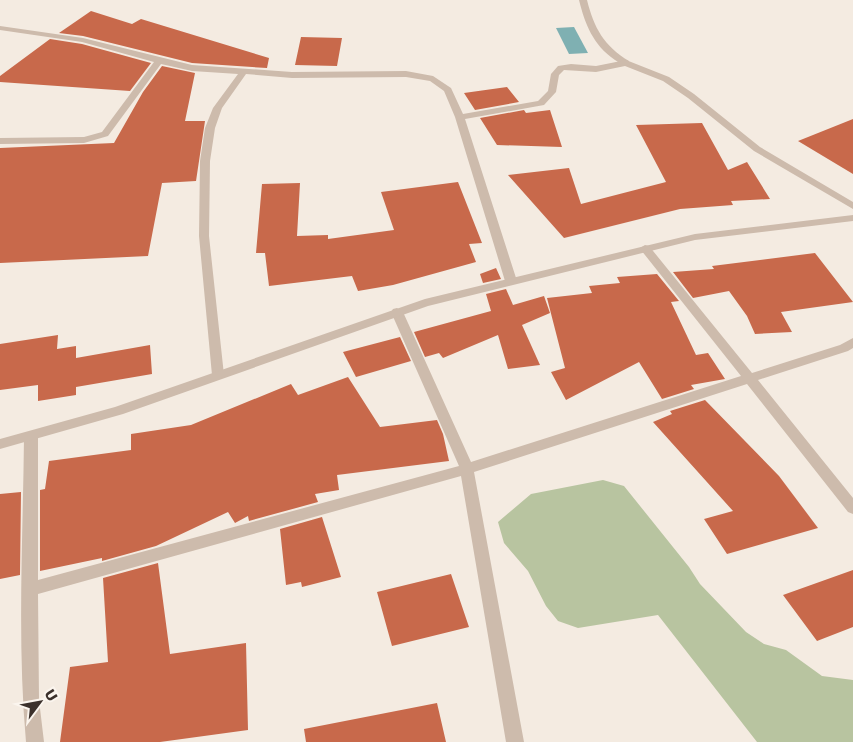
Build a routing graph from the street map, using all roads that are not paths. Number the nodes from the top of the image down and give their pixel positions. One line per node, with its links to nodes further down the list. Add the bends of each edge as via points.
1 (583, 0): 4 (street, via 596,38 609,54)
2 (0, 28): 3 (street, via 83,40)
3 (159, 61): 5 (street); 7 (street, via 105,134 84,140)
4 (626, 63): 6 (street, via 596,69 561,68 555,74 552,92 541,104); 8 (street, via 666,80 757,149)
5 (243, 73): 6 (street, via 406,74 433,79 448,90); 14 (street, via 218,108 210,128 205,161 204,236)
6 (460, 117): 11 (street)
7 (0, 140)
8 (853, 206)
9 (853, 218): 10 (street, via 695,236)
10 (644, 248): 11 (street); 15 (street)
11 (511, 282): 12 (street)
12 (397, 312): 14 (street); 18 (street)
13 (853, 342): 15 (street, via 844,348)
14 (218, 375): 16 (street, via 118,411)
15 (750, 378): 18 (street); 19 (street)
16 (31, 437): 17 (street); 20 (street)
17 (0, 444)
18 (467, 469): 20 (street); 22 (street)
19 (853, 508)
20 (30, 589): 21 (street, via 31,700)
21 (35, 742)
22 (515, 742)

